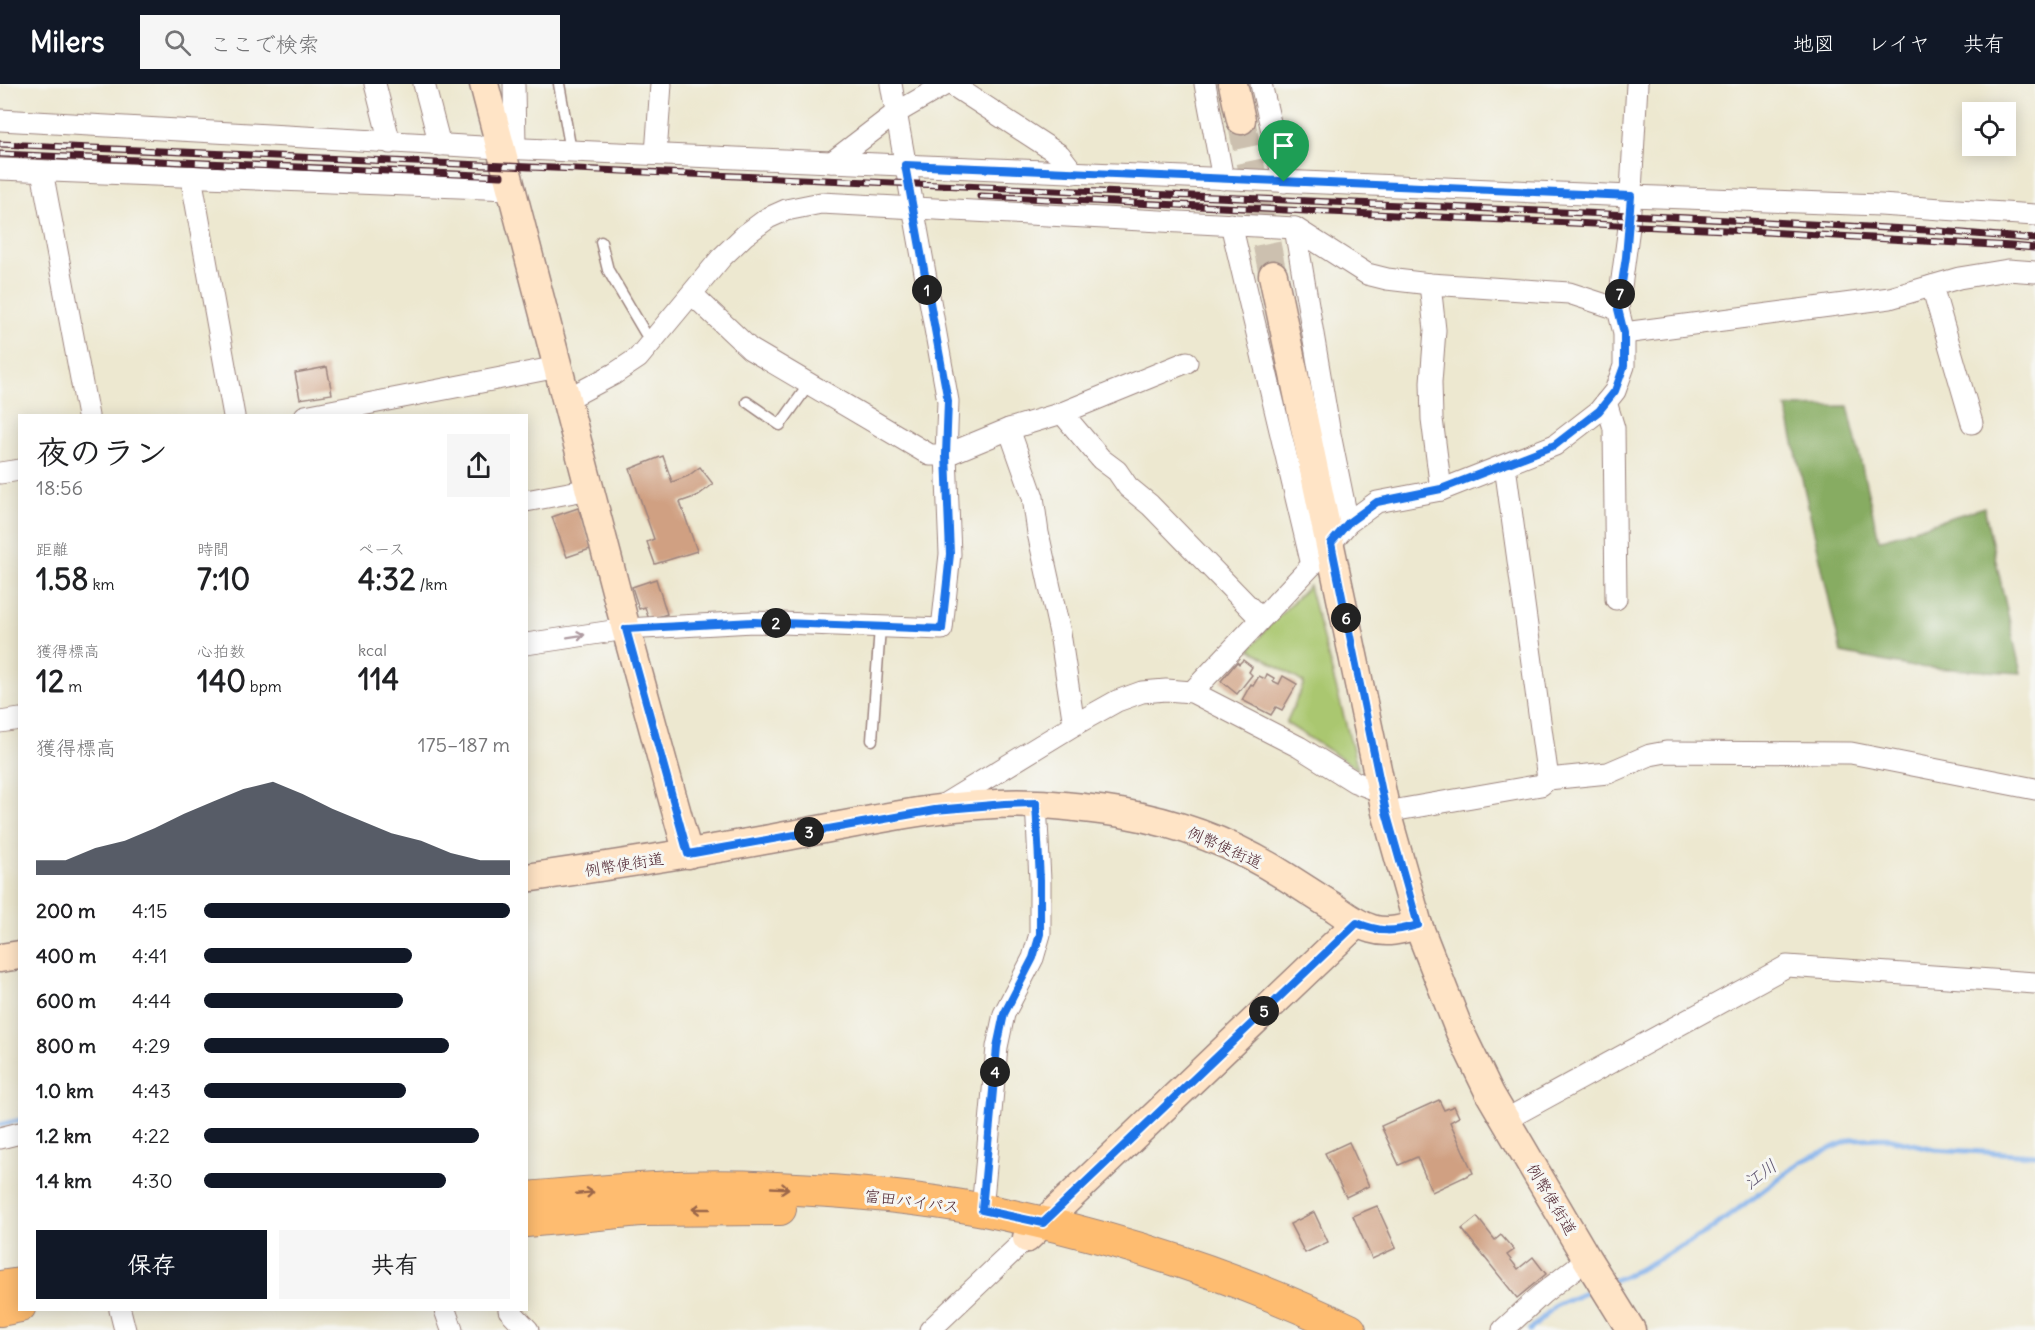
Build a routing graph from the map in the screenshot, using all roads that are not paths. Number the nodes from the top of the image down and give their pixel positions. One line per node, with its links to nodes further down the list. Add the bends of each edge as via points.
1 (375, 84): 17 (street)
2 (424, 84): 18 (street)
3 (484, 84): 19 (street)
4 (514, 84): 19 (street)
5 (559, 84): 20 (lane)
6 (661, 84): 21 (street)
7 (891, 84): 14 (street)
8 (946, 84): 14 (street)
9 (951, 84): 26 (street, via 1060,155)
10 (1205, 84): 28 (street)
11 (1233, 84): 16 (street)
12 (1261, 84): 29 (street)
13 (1637, 84): 31 (street)
14 (896, 113): 22 (street); 23 (street)
15 (0, 120): 17 (street)
16 (1241, 120)
17 (390, 142): 18 (street)
18 (440, 145): 19 (street)
19 (507, 148): 20 (street); 30 (street)
20 (571, 151): 21 (street)
21 (656, 154): 22 (street)
22 (832, 162): 23 (street)
23 (905, 165): 26 (street); 32 (street)
24 (0, 169): 25 (street)
25 (42, 171): 27 (street); 53 (street)
26 (1074, 172): 28 (street)
27 (191, 176): 30 (street); 54 (street)
28 (1223, 179): 29 (street)
29 (1284, 182): 31 (street)
30 (510, 189): 46 (street)
31 (1631, 196): 33 (street); 42 (street)
32 (912, 206): 34 (street); 41 (street, via 820,202 786,210 745,235); 58 (street, via 948,401)
33 (2035, 215)
34 (1231, 224): 35 (street); 66 (street)
35 (1295, 228): 39 (street, via 1367,274); 65 (street, via 1330,434)
36 (601, 242): 44 (lane, via 608,270)
37 (2035, 272): 40 (street, via 2008,270)
38 (1274, 275): 65 (street)
39 (1430, 284): 42 (street, via 1569,293); 63 (street, via 1435,330 1432,419)
40 (1932, 286): 43 (street, via 1890,298); 56 (street)
41 (692, 294): 44 (street); 47 (street, via 750,349)
42 (1618, 309): 43 (street)
43 (1624, 333): 50 (street, via 1624,366 1615,391)
44 (651, 344): 48 (street, via 614,374)
45 (1187, 362): 52 (street)
46 (558, 367): 48 (street); 51 (street)
47 (810, 383): 49 (lane, via 780,425); 58 (street, via 930,455)
48 (567, 399): 62 (street)
49 (747, 402)
50 (1606, 402): 59 (street, via 1555,445); 67 (street, via 1614,428)
51 (379, 408): 55 (street)
52 (1062, 413): 57 (street); 68 (street, via 1128,487)
53 (88, 414)
54 (234, 414)
55 (324, 414)
56 (1972, 423)
57 (1009, 429): 58 (street); 73 (street, via 1033,497)
58 (946, 455): 69 (street, via 950,554 942,629)
59 (1505, 466): 63 (street); 75 (street)
60 (18, 470): 61 (street)
61 (0, 473)
62 (590, 489): 64 (street); 70 (street)
63 (1441, 489): 65 (street, via 1377,502)
64 (528, 501)
65 (1340, 533): 66 (street); 77 (street)
66 (1312, 565): 68 (street)
67 (1616, 599)
68 (1260, 618): 72 (street)
69 (880, 627): 70 (street, via 753,622); 74 (lane)
70 (626, 629): 71 (street, one-way to 70); 80 (street)
71 (528, 644)
72 (1192, 692): 73 (street, via 1142,693 1117,701); 77 (street, via 1299,747 1371,788)
73 (1074, 725): 79 (street)
74 (872, 740)
75 (1548, 779): 76 (street, via 1608,773 1666,752 1851,753); 77 (street, via 1541,785)
76 (2035, 789)
77 (1383, 800): 83 (street)
78 (1036, 803): 79 (street, 例幣使街道); 82 (street, 例幣使街道, via 1126,814 1206,835 1282,874); 91 (street, via 1040,934 1033,958 1004,1014 997,1047)
79 (935, 810): 80 (street, 例幣使街道)
80 (688, 854): 81 (street, 例幣使街道)
81 (528, 878)
82 (1357, 923): 83 (street, 例幣使街道, via 1384,932); 93 (street)
83 (1418, 925): 87 (street, 例幣使街道, via 1460,1032)
84 (18, 956): 85 (street)
85 (0, 958)
86 (2035, 983): 87 (street, via 1787,966)
87 (1505, 1120): 94 (street, 例幣使街道)
88 (18, 1134): 89 (street)
89 (0, 1138)
90 (528, 1198): 91 (main road, 富田バイパス, one-way to 91, via 636,1188 775,1188 872,1194)
91 (982, 1210): 93 (main road, 富田バイパス)
92 (528, 1221): 93 (main road, 富田バイパス, one-way to 92, via 775,1209 640,1210)
93 (1035, 1231): 105 (street); 106 (main road, 富田バイパス); 107 (main road, 富田バイパス, via 1113,1241 1227,1278)
94 (1587, 1259): 108 (street); 109 (street, 例幣使街道)
95 (18, 1284): 96 (main road)
96 (0, 1287)
97 (18, 1306): 98 (main road)
98 (0, 1310)
99 (120, 1311): 102 (street)
100 (445, 1311): 103 (street)
101 (510, 1311): 104 (street)
102 (125, 1330)
103 (452, 1330)
104 (528, 1330)
105 (930, 1330)
106 (1310, 1330)
107 (1350, 1330)
108 (1503, 1330)
109 (1631, 1330)

